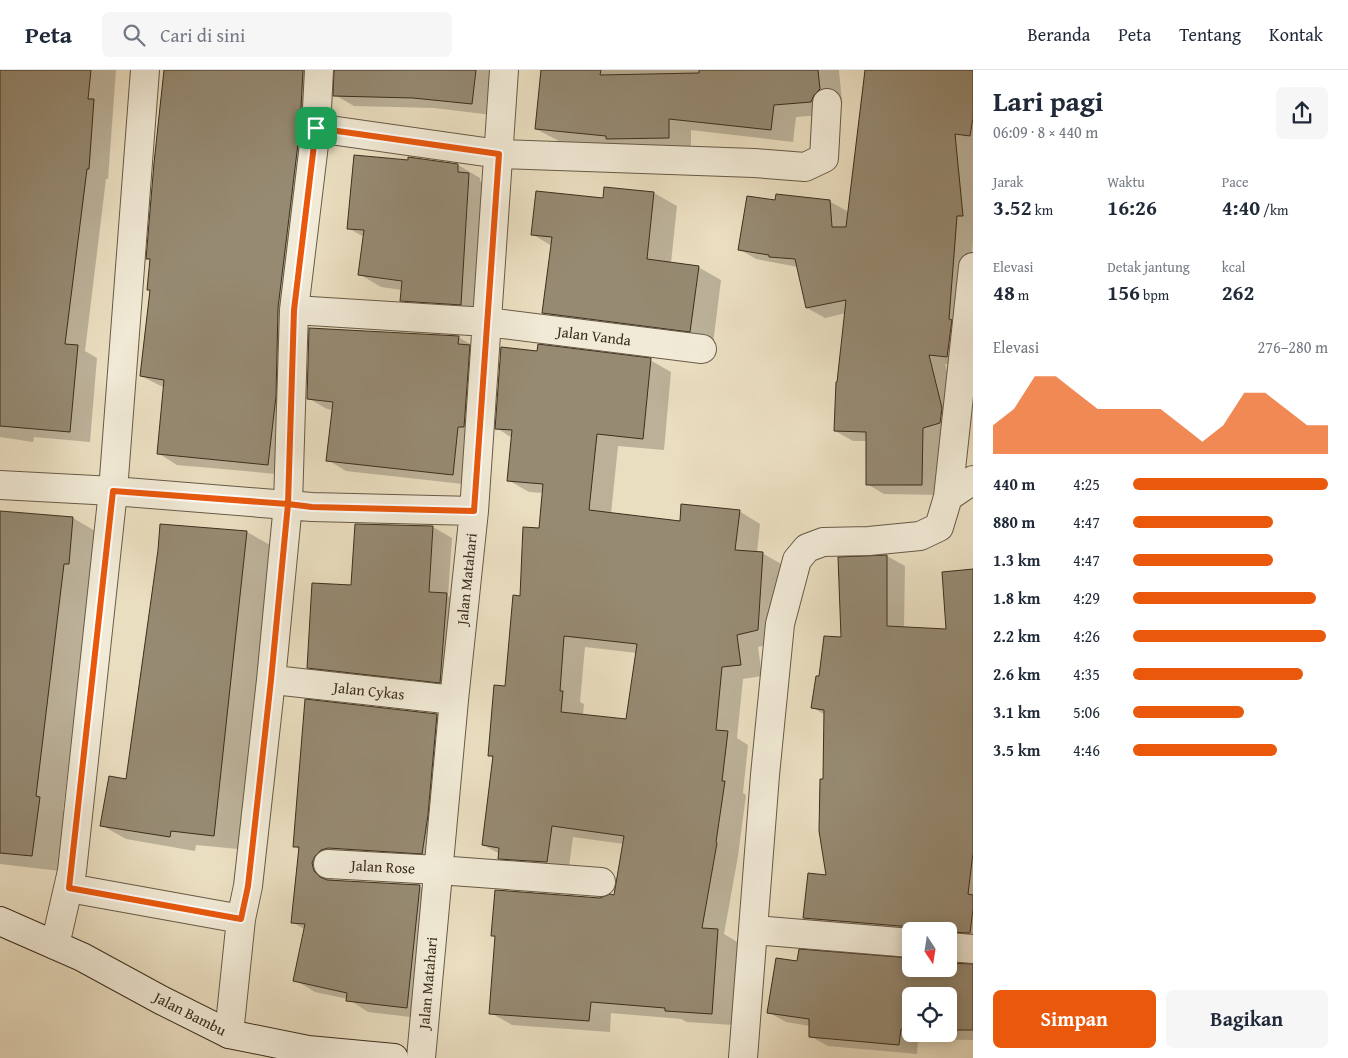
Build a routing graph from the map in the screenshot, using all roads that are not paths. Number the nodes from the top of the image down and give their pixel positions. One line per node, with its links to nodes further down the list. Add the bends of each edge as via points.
1 (145, 70): 13 (street)
2 (319, 70): 5 (street)
3 (504, 70): 6 (street, Jalan Matahari)
4 (827, 103): 6 (street, via 824,158 805,167)
5 (316, 128): 6 (street); 8 (street)
6 (499, 154): 9 (street, Jalan Matahari)
7 (973, 267): 14 (street)
8 (294, 310): 9 (street, Jalan Vanda); 15 (street)
9 (487, 322): 10 (street, Jalan Vanda); 16 (street, Jalan Matahari)
10 (702, 349)
11 (973, 480): 14 (street)
12 (0, 485): 13 (street)
13 (113, 491): 15 (street); 22 (street)
14 (948, 497): 25 (street, via 939,527 920,536 823,542 808,548 797,560 780,624)
15 (288, 504): 16 (street); 23 (street, via 248,886)
16 (474, 511): 18 (street, Jalan Matahari)
17 (283, 681): 18 (street, Jalan Cykas)
18 (454, 700): 20 (street, Jalan Matahari)
19 (328, 864): 20 (street, Jalan Rose)
20 (438, 870): 21 (street, Jalan Rose); 32 (street, Jalan Matahari)
21 (601, 882)
22 (69, 888): 23 (street); 27 (street)
23 (241, 919): 30 (street)
24 (0, 921): 27 (street, Jalan Bambu)
25 (754, 930): 26 (street); 33 (street)
26 (902, 942)
27 (55, 945): 30 (street, Jalan Bambu, via 82,956)
28 (958, 948): 29 (street)
29 (973, 949)
30 (229, 1034): 31 (street, Jalan Bambu, via 308,1050)
31 (394, 1058)
32 (421, 1058)
33 (744, 1058)

